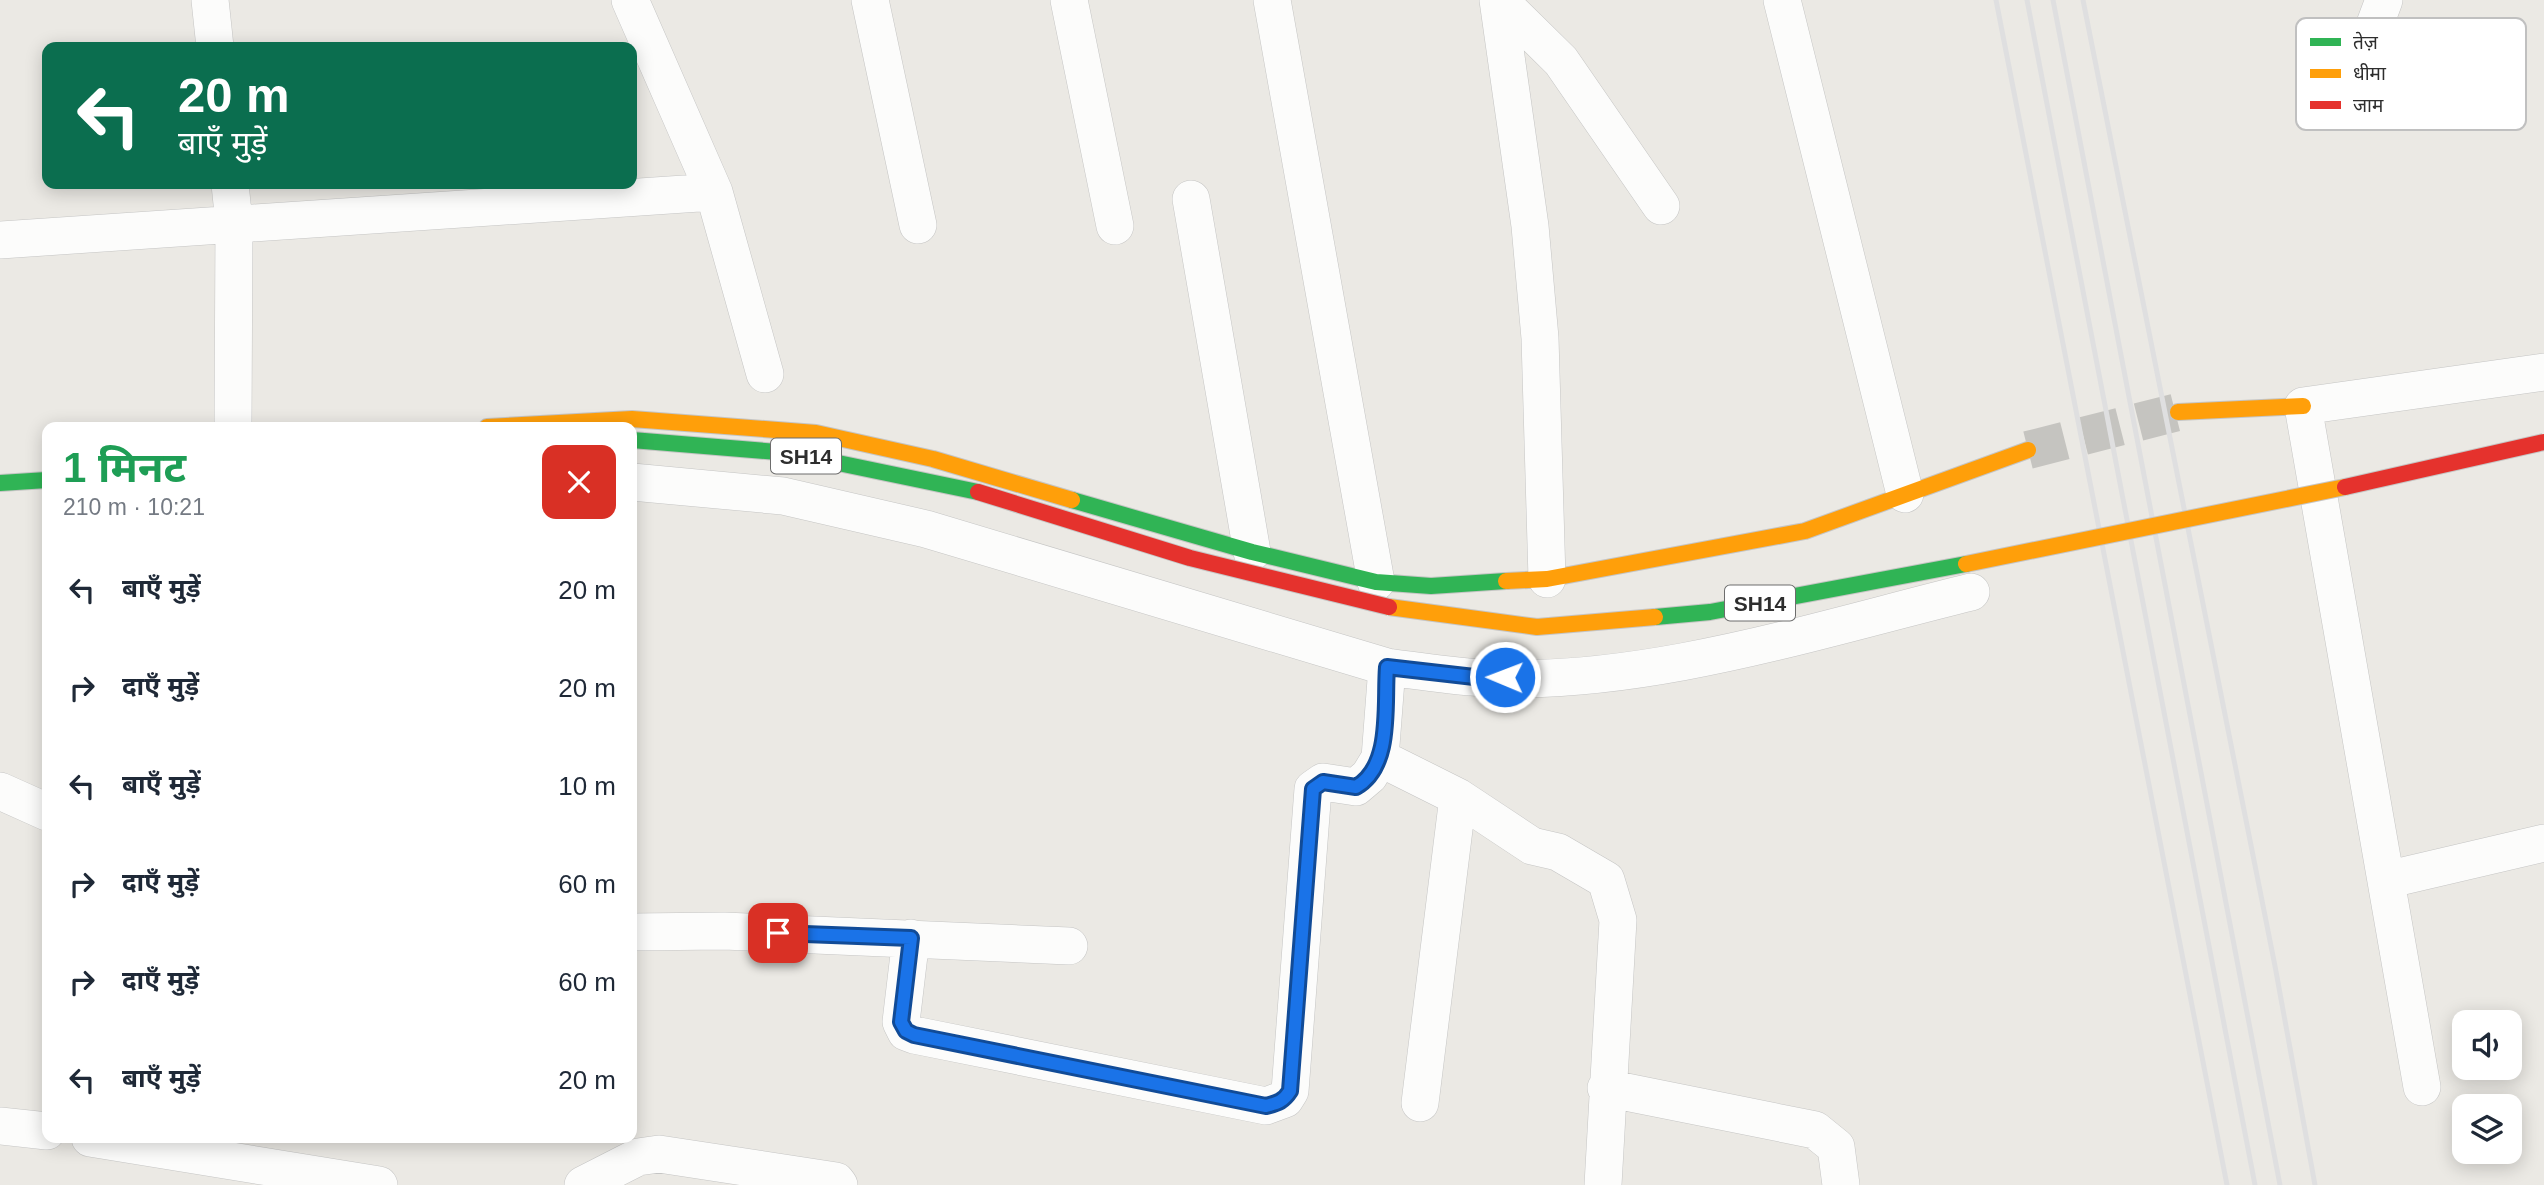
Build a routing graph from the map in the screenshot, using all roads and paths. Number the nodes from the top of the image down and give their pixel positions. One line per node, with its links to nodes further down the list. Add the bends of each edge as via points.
1 (210, 0): 10 (street)
2 (630, 0): 12 (street)
3 (870, 0): 16 (street)
4 (1069, 0): 17 (street)
5 (1272, 0): 34 (street)
6 (1499, 0): 14 (street, via 1561,61); 33 (street, via 1530,226)
7 (1782, 0): 31 (street)
8 (2384, 0): 9 (street)
9 (2377, 18)
10 (214, 42)
11 (231, 189): 15 (street)
12 (714, 192): 15 (street); 20 (street)
13 (1191, 199): 32 (street)
14 (1661, 206)
15 (234, 223): 18 (street); 23 (street)
16 (918, 225)
17 (1115, 226)
18 (0, 240)
19 (2544, 372): 21 (street)
20 (765, 374)
21 (2303, 406): 22 (main road); 42 (street)
22 (2178, 412)
23 (233, 422)
24 (578, 422): 32 (main road, via 632,419 816,433 933,459)
25 (637, 440): 26 (main road, SH14, bridge, via 790,453 978,492 1190,558 1374,603 1537,627 1710,612 2068,545)
26 (2544, 442)
27 (2028, 450): 31 (main road)
28 (42, 480): 30 (main road)
29 (637, 482): 36 (street, via 783,496 926,529)
30 (0, 483)
31 (1905, 494): 33 (main road, via 1805,531)
32 (1252, 552): 34 (main road)
33 (1547, 579): 34 (main road, via 1431,586)
34 (1376, 582)
35 (1970, 592): 36 (street, via 1685,662 1569,675 1483,678)
36 (1387, 667): 37 (street)
37 (1380, 758): 39 (street); 44 (street, via 1356,787 1323,782 1313,789 1290,1091 1278,1103 1266,1106 914,1035 901,1022)
38 (0, 791): 40 (street)
39 (1458, 797): 47 (street, via 1532,846 1558,852 1606,880 1618,920); 48 (street)
40 (42, 810)
41 (2544, 843): 42 (street)
42 (2386, 880): 46 (street)
43 (637, 932): 44 (street)
44 (911, 938): 45 (street)
45 (1069, 946)
46 (2422, 1087)
47 (1606, 1088): 55 (street); 56 (street, via 1815,1130 1836,1146)
48 (1420, 1102)
49 (0, 1126): 50 (street)
50 (42, 1130)
51 (121, 1143): 52 (street)
52 (379, 1185)
53 (583, 1185): 54 (street, via 638,1157 659,1154)
54 (839, 1185)
55 (1603, 1185)
56 (1841, 1185)

